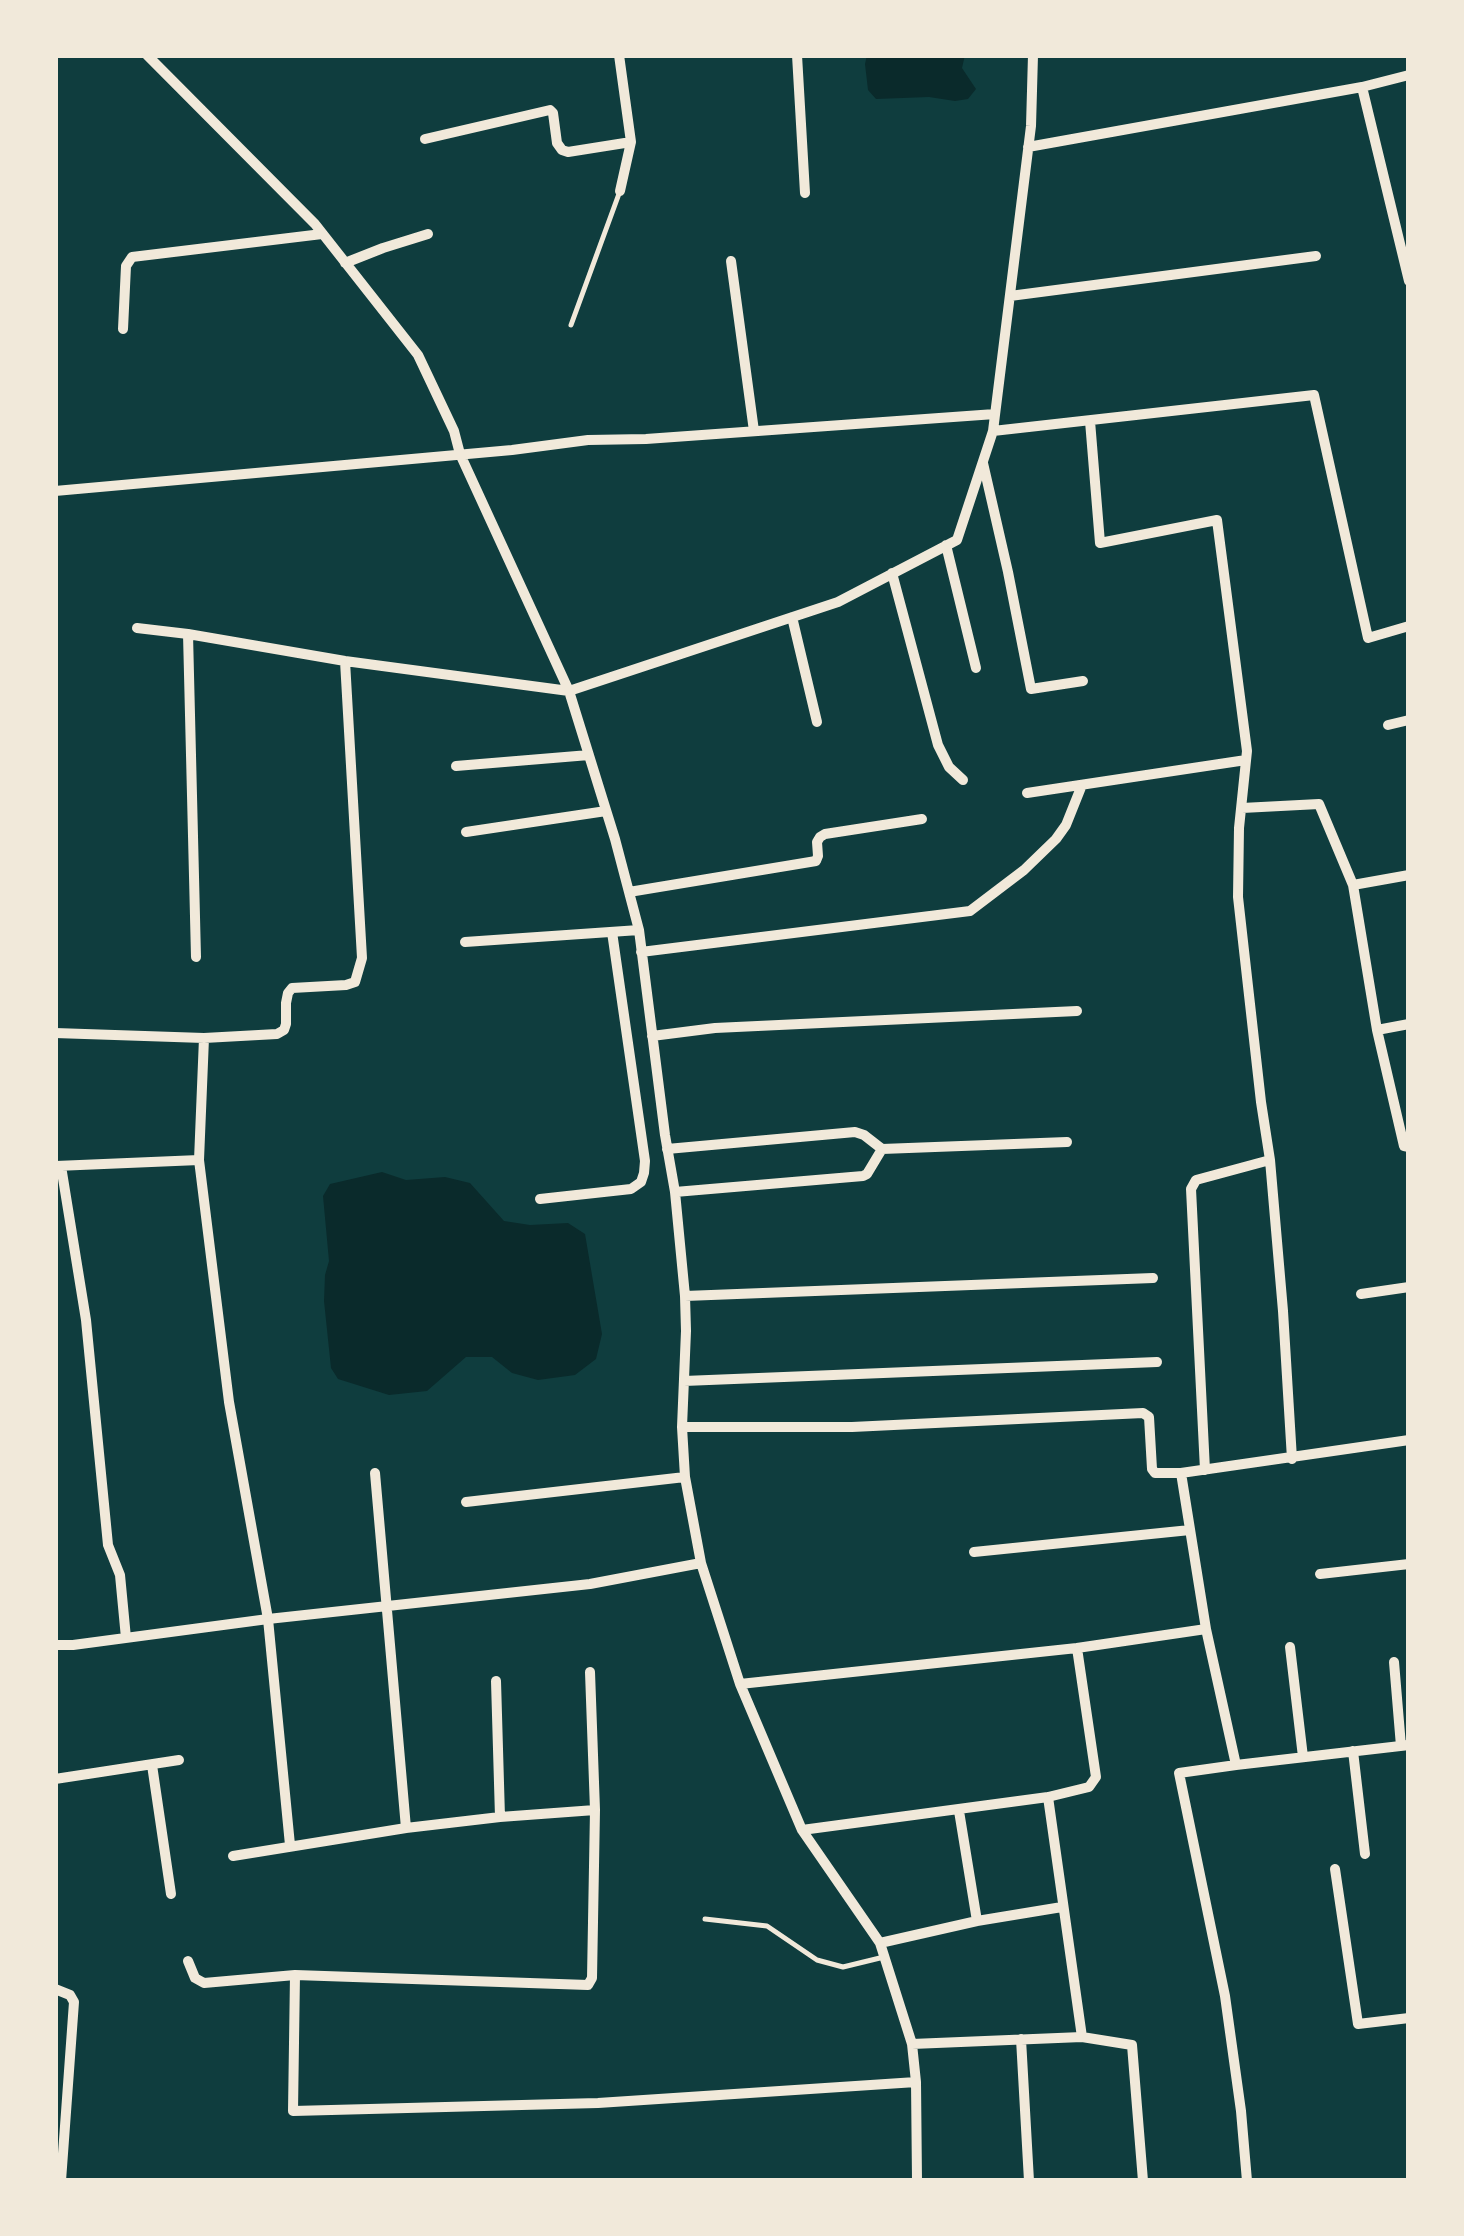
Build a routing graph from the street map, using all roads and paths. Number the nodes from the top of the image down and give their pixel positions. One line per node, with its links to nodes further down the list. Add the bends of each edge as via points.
1 (147, 55): 12 (street)
2 (620, 55): 8 (street)
3 (798, 55): 11 (street)
4 (1033, 55): 9 (street)
5 (1409, 75): 6 (street)
6 (1362, 87): 9 (street); 17 (street)
7 (424, 139): 8 (street, via 550,110 562,150)
8 (631, 142): 10 (street)
9 (1028, 147): 18 (street)
10 (620, 191): 19 (lane)
11 (805, 193)
12 (322, 234): 16 (street); 20 (street, via 132,258 126,266)
13 (428, 234): 16 (street)
14 (1316, 256): 18 (street)
15 (730, 261): 24 (street)
16 (346, 263): 25 (street, via 418,355)
17 (1409, 281)
18 (1010, 296): 21 (street)
19 (570, 325)
20 (124, 329)
21 (995, 414): 23 (street); 24 (street)
22 (1090, 420): 23 (street); 31 (street, via 1314,395 1368,638); 42 (street, via 1100,543 1217,520)
23 (993, 431): 26 (street)
24 (754, 432): 25 (street)
25 (460, 454): 27 (street); 37 (street)
26 (983, 462): 28 (street, via 957,540); 36 (street, via 1030,689)
27 (55, 491)
28 (946, 545): 29 (street); 35 (street)
29 (892, 573): 30 (street); 44 (street, via 938,745)
30 (792, 617): 37 (street); 39 (street)
31 (1409, 626)
32 (137, 628): 33 (street)
33 (188, 634): 34 (street); 58 (street)
34 (345, 661): 37 (street); 64 (street, via 362,958 355,982 292,988 286,1024 277,1034)
35 (976, 668)
36 (1083, 682)
37 (569, 691): 41 (street)
38 (1409, 720): 40 (street)
39 (817, 722)
40 (1388, 725)
41 (589, 754): 43 (street); 48 (street)
42 (1246, 760): 45 (street); 47 (street)
43 (456, 766)
44 (962, 780)
45 (1082, 785): 46 (street); 57 (street, via 1056,839 970,911)
46 (1027, 793)
47 (1242, 808): 52 (street, via 1319,804); 70 (street, via 1238,897)
48 (606, 811): 50 (street); 53 (street)
49 (922, 820): 53 (street, via 826,834 817,842 816,861)
50 (466, 832)
51 (1409, 875): 52 (street)
52 (1353, 885): 61 (street)
53 (630, 892): 54 (street)
54 (639, 930): 55 (street); 57 (street)
55 (612, 932): 56 (street); 73 (street, via 644,1173 632,1189)
56 (464, 942)
57 (642, 952): 63 (street)
58 (196, 956)
59 (1077, 1011): 63 (street)
60 (1409, 1024): 61 (street)
61 (1377, 1030): 66 (street)
62 (55, 1033): 64 (street)
63 (652, 1036): 67 (street)
64 (204, 1038): 69 (street)
65 (1068, 1142): 68 (street)
66 (1409, 1147)
67 (667, 1148): 68 (street, via 855,1132); 72 (street)
68 (882, 1150): 72 (street, via 863,1176)
69 (199, 1160): 71 (street); 94 (street, via 229,1402)
70 (1270, 1160): 82 (street); 83 (street, via 1196,1180 1191,1190)
71 (58, 1166): 96 (street, via 86,1320 108,1546 120,1575)
72 (675, 1192): 77 (street)
73 (540, 1199)
74 (1153, 1278): 77 (street)
75 (1409, 1287): 76 (street)
76 (1361, 1294)
77 (684, 1296): 79 (street)
78 (1156, 1362): 79 (street)
79 (684, 1380): 80 (street)
80 (682, 1427): 85 (street, via 852,1427 1142,1413 1149,1418 1155,1473); 86 (street)
81 (1409, 1440): 82 (street)
82 (1292, 1459): 83 (street)
83 (1205, 1470): 85 (street)
84 (375, 1472): 93 (street)
85 (1180, 1473): 88 (street)
86 (684, 1476): 87 (street); 90 (street)
87 (466, 1502)
88 (1190, 1530): 89 (street); 95 (street)
89 (974, 1552)
90 (701, 1563): 93 (street, via 590,1584); 103 (street)
91 (1409, 1564): 92 (street)
92 (1320, 1574)
93 (388, 1606): 94 (street); 115 (street)
94 (268, 1619): 96 (street); 117 (street)
95 (1206, 1629): 99 (street); 109 (street)
96 (126, 1638): 97 (street)
97 (55, 1645)
98 (1290, 1647): 106 (street)
99 (1077, 1648): 103 (street); 111 (street, via 1096,1777 1088,1786)
100 (1394, 1662): 104 (street)
101 (590, 1672): 112 (street)
102 (496, 1681): 114 (street)
103 (740, 1684): 116 (street)
104 (1405, 1746): 105 (street)
105 (1353, 1752): 106 (street); 118 (street)
106 (1303, 1757): 109 (street)
107 (179, 1760): 108 (street)
108 (152, 1765): 110 (street); 121 (street)
109 (1236, 1765): 139 (street, via 1180,1772 1225,1996)
110 (55, 1779)
111 (1048, 1797): 113 (street); 122 (street)
112 (594, 1810): 114 (street); 128 (street, via 588,1984)
113 (959, 1811): 116 (street); 124 (street)
114 (500, 1817): 115 (street)
115 (406, 1828): 117 (street)
116 (802, 1830): 125 (street)
117 (290, 1845): 119 (street)
118 (1365, 1854)
119 (233, 1856)
120 (1334, 1869): 130 (street, via 1358,2024)
121 (171, 1894)
122 (1062, 1908): 124 (street); 131 (street)
123 (705, 1919): 126 (lane, via 767,1926 817,1960 843,1967)
124 (977, 1921): 125 (street)
125 (880, 1943): 126 (street)
126 (884, 1956): 133 (street)
127 (188, 1961): 128 (street, via 204,1983)
128 (295, 1974): 134 (street, via 292,2111 598,2103)
129 (55, 1990): 135 (street, via 74,2002)
130 (1409, 2018)
131 (1082, 2037): 132 (street); 138 (street, via 1132,2045)
132 (1020, 2039): 133 (street); 137 (street)
133 (912, 2044): 134 (street)
134 (916, 2082): 136 (street)
135 (61, 2181)
136 (917, 2181)
137 (1029, 2181)
138 (1143, 2181)
139 (1248, 2181)

